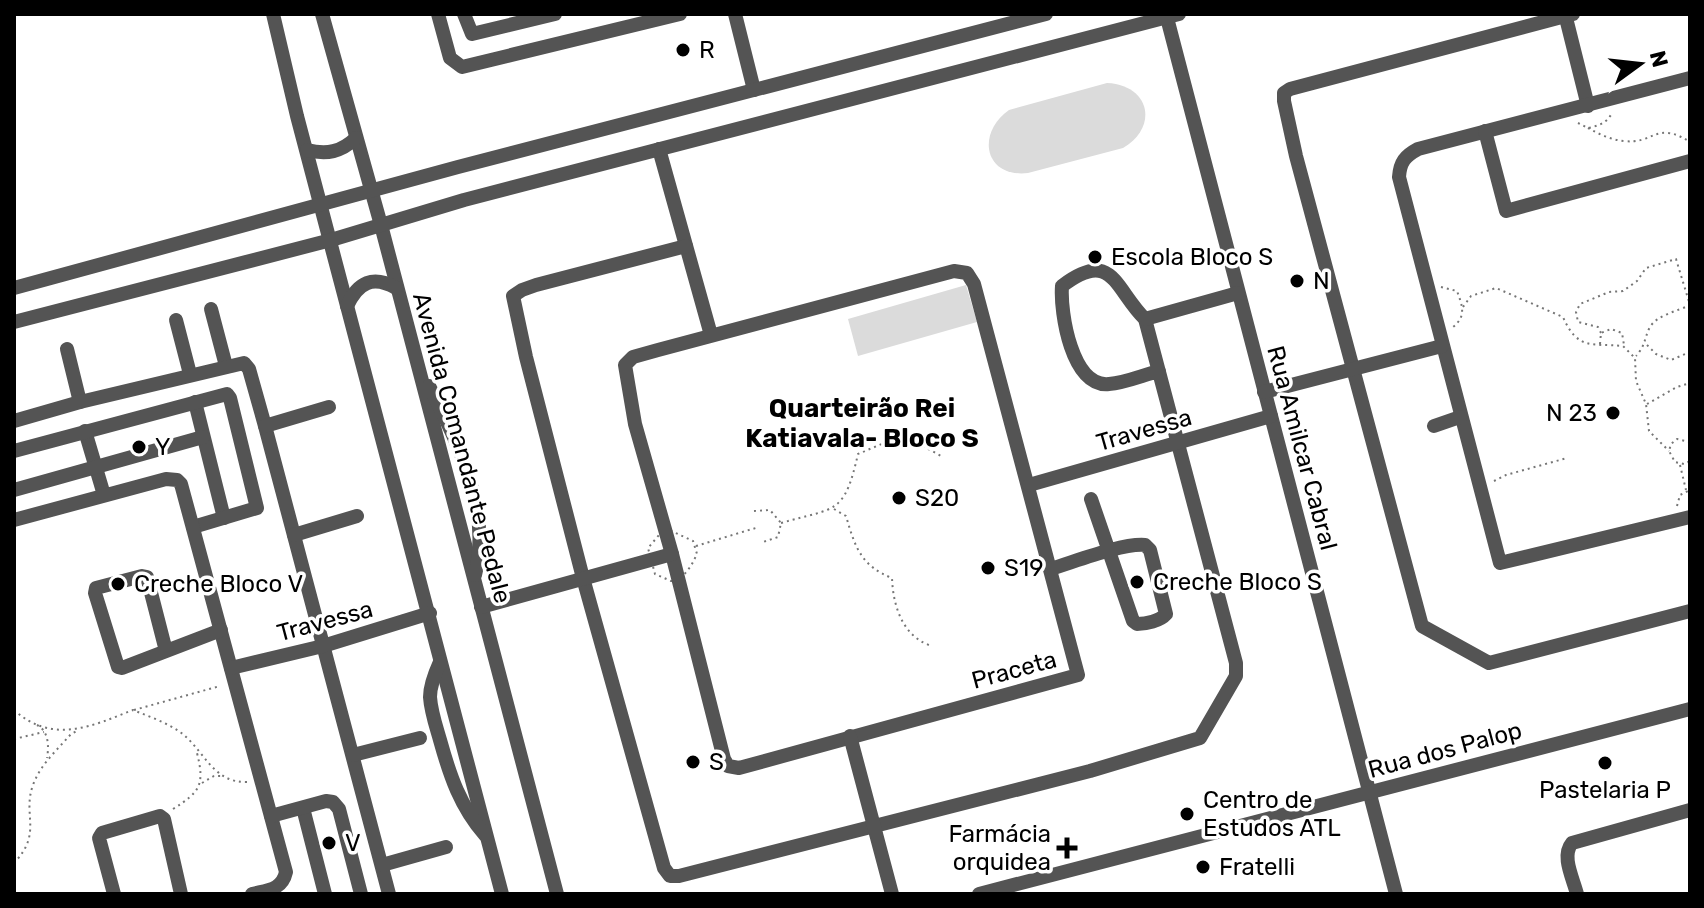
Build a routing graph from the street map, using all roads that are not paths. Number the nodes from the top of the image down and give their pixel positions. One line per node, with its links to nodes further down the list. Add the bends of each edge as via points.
1 (273, 14): 17 (street)
2 (322, 14): 15 (street, Avenida Comandante Pedale)
3 (438, 14): 6 (street, via 450,58 462,67)
4 (464, 14): 5 (street, via 472,34)
5 (555, 14)
6 (680, 14)
7 (735, 14): 12 (street)
8 (1046, 14): 12 (street)
9 (1170, 15): 16 (street); 26 (street, Rua Amilcar Cabral)
10 (1568, 15): 13 (street); 37 (street, via 1284,93)
11 (1690, 78): 13 (street)
12 (754, 90): 19 (street)
13 (1588, 106): 14 (street)
14 (1485, 131): 18 (street, via 1506,211); 33 (street, via 1418,149 1400,165)
15 (356, 138): 17 (street, via 335,152); 19 (street, Avenida Comandante Pedale)
16 (659, 149): 21 (street); 23 (street)
17 (307, 150): 20 (street)
18 (1690, 161)
19 (371, 191): 20 (street); 21 (street, Avenida Comandante Pedale)
20 (322, 205): 22 (street); 24 (street)
21 (381, 225): 22 (street); 25 (street, Avenida Comandante Pedale)
22 (331, 240): 27 (street); 31 (street)
23 (686, 246): 32 (street); 67 (street, via 536,285 513,296)
24 (14, 288)
25 (396, 288): 27 (street, via 379,281 364,283); 35 (street, Avenida Comandante Pedale)
26 (1238, 293): 29 (street); 40 (street, Rua Amilcar Cabral)
27 (347, 306): 71 (street)
28 (211, 309): 36 (street)
29 (1145, 319): 38 (street); 38 (street, via 1110,273 1092,272 1062,286 1061,304 1073,348 1079,368 1090,380 1107,385)
30 (176, 320): 39 (street)
31 (14, 322)
32 (711, 335): 54 (street, Praceta, via 954,271 967,273); 65 (street, Praceta, via 633,357 625,365 635,424)
33 (1441, 340): 37 (street); 45 (street)
34 (67, 349): 41 (street)
35 (416, 362): 68 (street, Avenida Comandante Pedale); 68 (street, via 458,445 472,487 480,531)
36 (226, 366): 39 (street); 47 (street, via 242,362 249,369)
37 (1354, 370): 40 (street); 70 (street, via 1422,626 1489,663)
38 (1159, 371): 51 (street)
39 (190, 374): 41 (street)
40 (1264, 392): 44 (street, Rua Amilcar Cabral)
41 (80, 402): 46 (street)
42 (195, 402): 49 (street); 50 (street); 60 (street, via 222,394 230,398 258,503 253,511)
43 (329, 407): 47 (street)
44 (1271, 416): 51 (street, Travessa); 80 (street, Rua Amilcar Cabral)
45 (1460, 417): 48 (street); 58 (street, via 1500,563)
46 (14, 421)
47 (265, 426): 63 (street)
48 (1434, 426)
49 (85, 431): 52 (street); 53 (street)
50 (203, 437): 53 (street); 60 (street)
51 (1178, 443): 54 (street, Travessa); 84 (street, via 1237,669 1200,738)
52 (14, 451)
53 (96, 467): 55 (street); 56 (street)
54 (1029, 485): 66 (street, Praceta)
55 (14, 490)
56 (104, 495): 61 (street); 62 (street, via 177,480)
57 (1091, 499): 64 (street)
58 (1683, 514)
59 (357, 516): 63 (street)
60 (224, 518): 62 (street)
61 (14, 520)
62 (193, 527): 72 (street)
63 (294, 535): 73 (street)
64 (1108, 553): 64 (street, via 1139,544 1150,550 1167,608 1163,618 1144,624 1133,621); 66 (street)
65 (672, 554): 67 (street); 77 (street, Praceta, via 728,766 739,768)
66 (1050, 569): 77 (street, Praceta, via 1078,675)
67 (583, 578): 69 (street); 84 (street, via 670,876)
68 (474, 579): 69 (street, Avenida Comandante Pedale)
69 (481, 607): 94 (street, Avenida Comandante Pedale)
70 (1690, 611)
71 (430, 613): 73 (street, Travessa); 93 (street)
72 (221, 630): 74 (street); 75 (street)
73 (323, 646): 75 (street, Travessa); 79 (street)
74 (166, 651): 74 (street, via 118,667 96,588 147,577)
75 (233, 675): 83 (street)
76 (1690, 709): 80 (street, Rua dos Palop)
77 (850, 736): 84 (street)
78 (420, 738): 79 (street)
79 (353, 755): 86 (street)
80 (1370, 793): 96 (street, Rua dos Palop); 97 (street, Rua Amilcar Cabral)
81 (303, 808): 83 (street); 90 (street); 91 (street, via 326,801 339,809)
82 (1690, 810): 98 (street, via 1572,843 1567,858)
83 (271, 816): 89 (street, via 286,872 277,888)
84 (875, 827): 95 (street)
85 (446, 847): 86 (street)
86 (382, 865): 92 (street)
87 (114, 894): 88 (street, via 102,833 162,817)
88 (181, 894)
89 (252, 894)
90 (325, 894)
91 (361, 894)
92 (389, 894)
93 (502, 894)
94 (557, 894)
95 (892, 894)
96 (979, 894)
97 (1396, 894)
98 (1577, 894)

